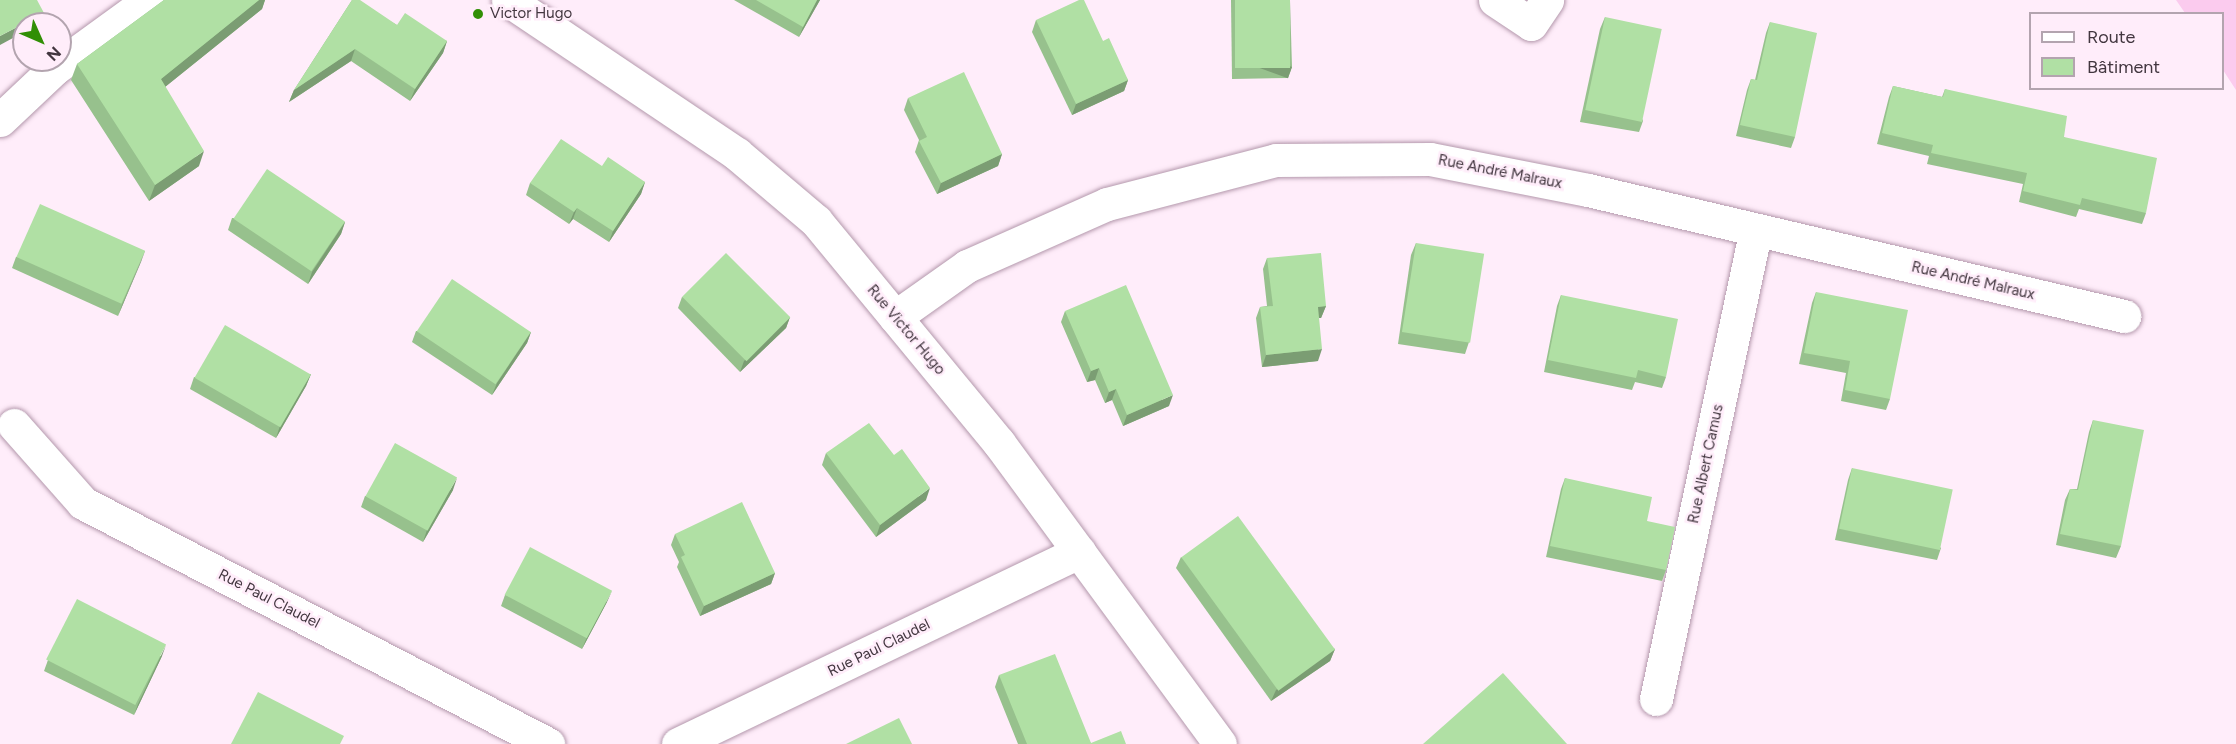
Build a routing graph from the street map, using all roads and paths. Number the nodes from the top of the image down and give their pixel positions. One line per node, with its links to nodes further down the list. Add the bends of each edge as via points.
1 (149, 0): 5 (street, via 54,69)
2 (508, 0): 8 (street, Rue Victor Hugo, via 737,154 816,221)
3 (1496, 0): 4 (street, via 1531,24)
4 (1547, 0)
5 (0, 120)
6 (1756, 230): 7 (street, Rue André Malraux); 8 (street, Rue André Malraux, via 1588,190 1430,159 1276,160 1107,204 967,266); 11 (street, Rue Albert Camus)
7 (2124, 316)
8 (896, 318): 10 (street, Rue Victor Hugo, via 999,443)
9 (14, 424): 12 (street, Rue Paul Claudel, via 83,503)
10 (1079, 552): 13 (street, Rue Paul Claudel); 14 (street, Rue Victor Hugo)
11 (1656, 699)
12 (548, 744)
13 (678, 744)
14 (1220, 744)

